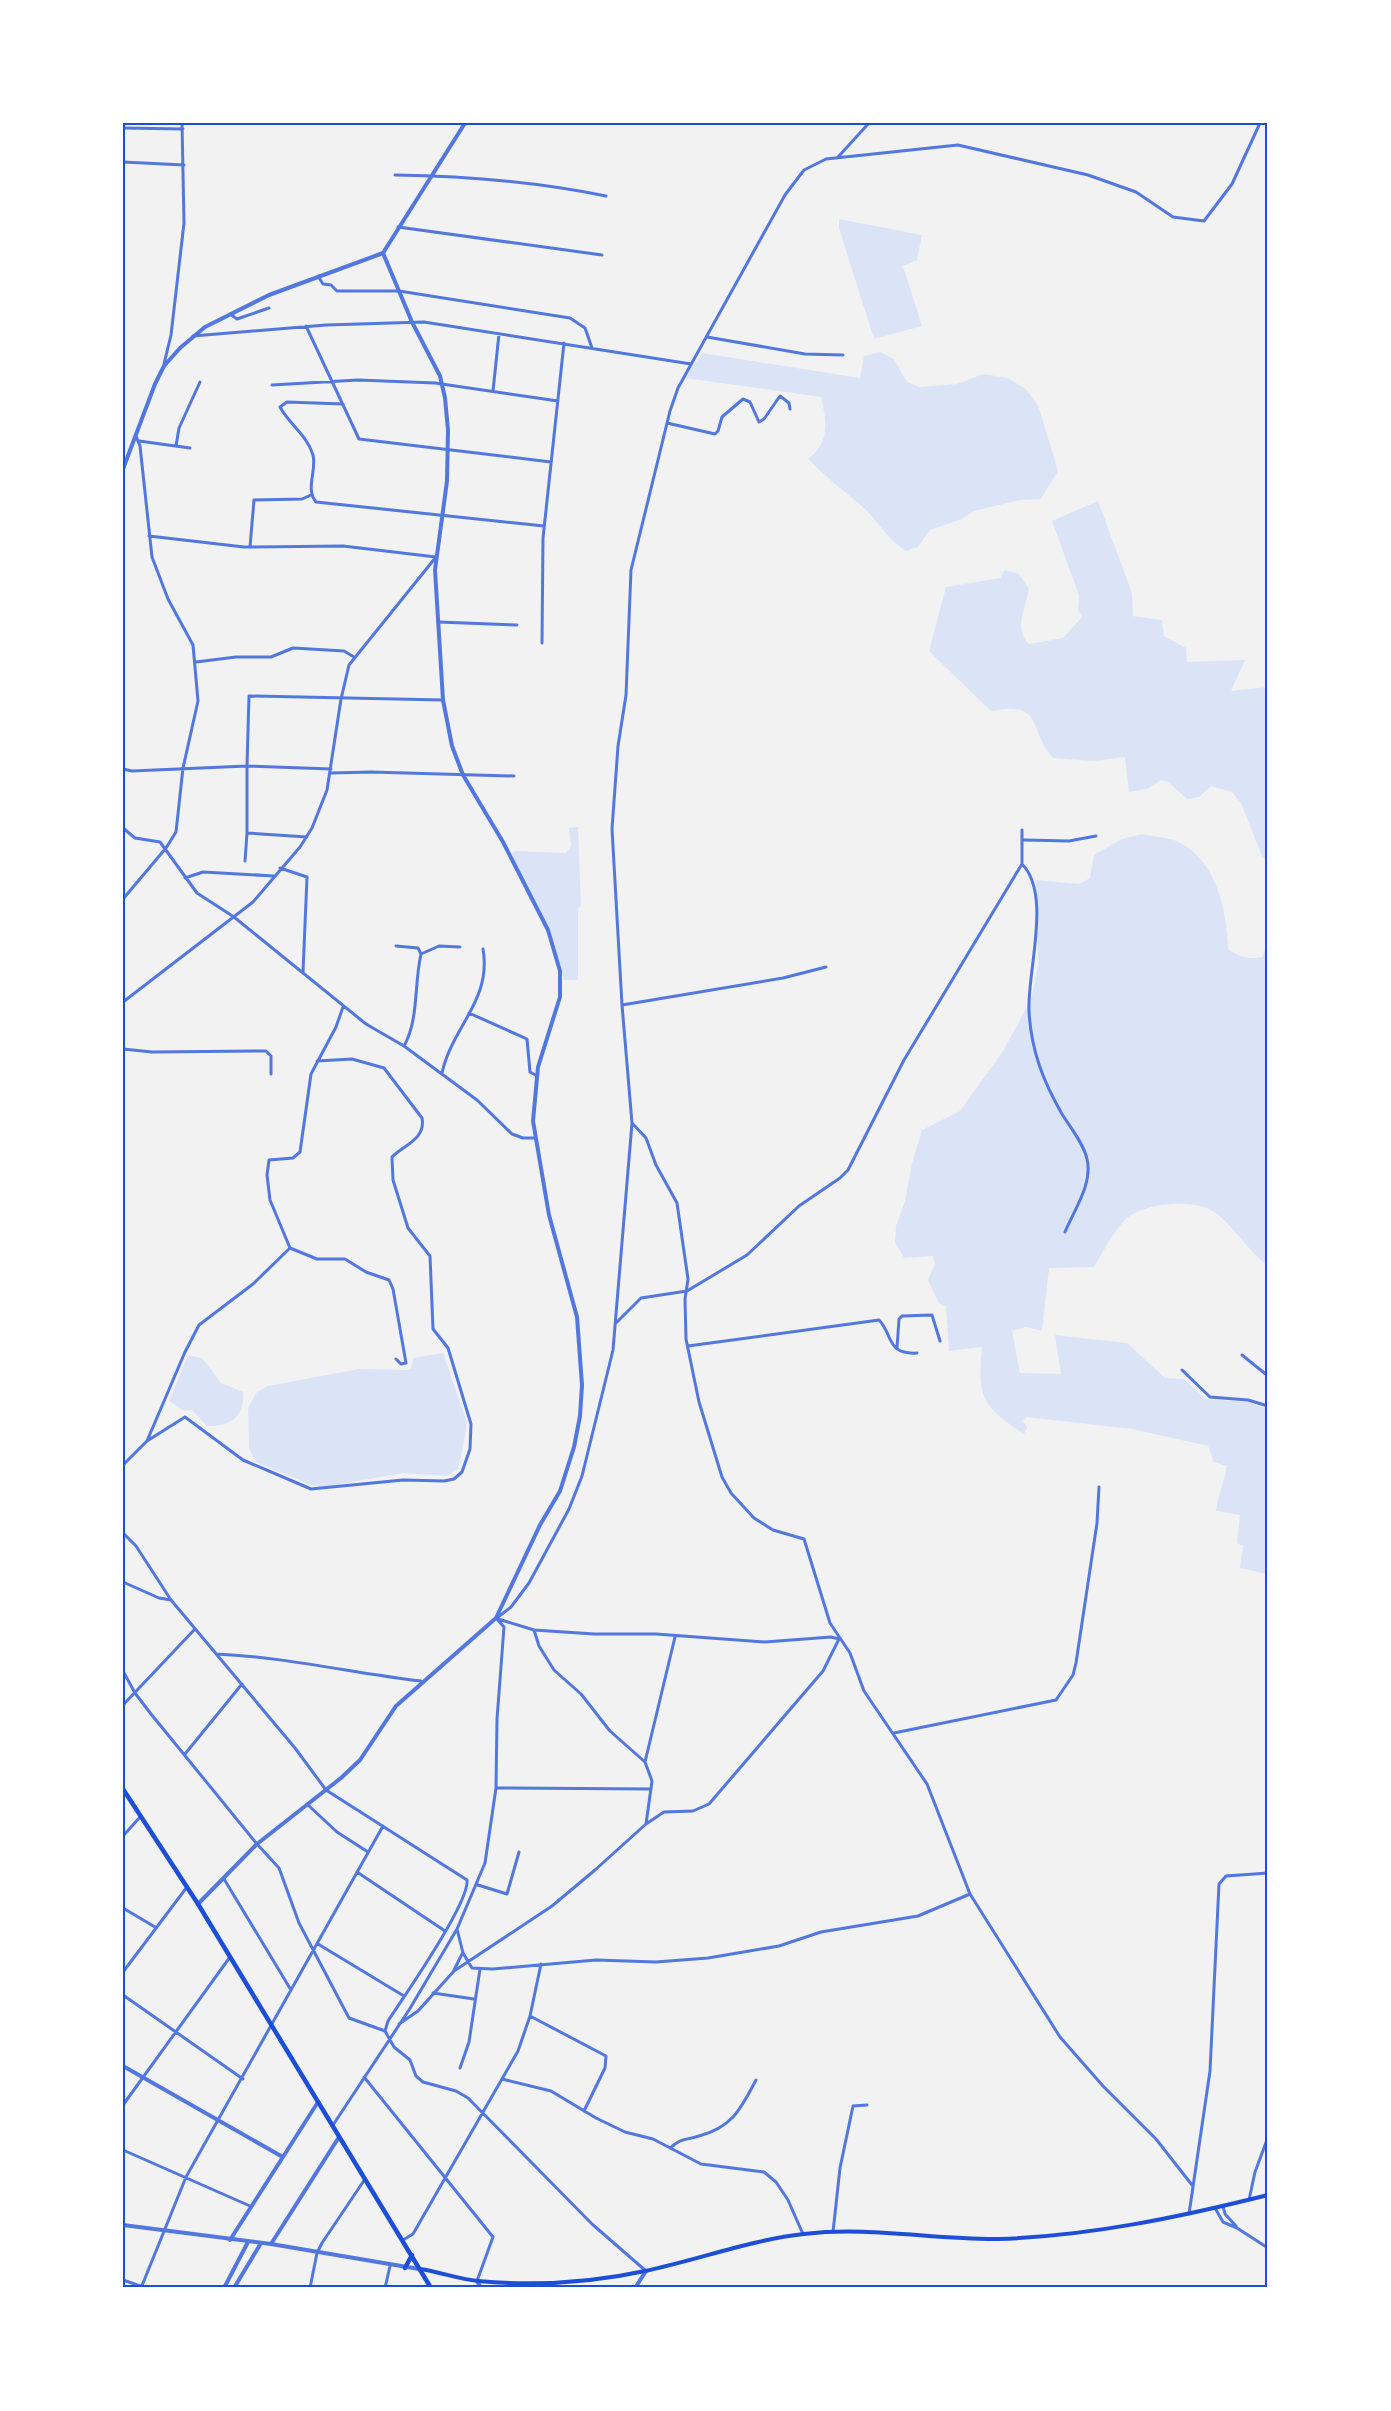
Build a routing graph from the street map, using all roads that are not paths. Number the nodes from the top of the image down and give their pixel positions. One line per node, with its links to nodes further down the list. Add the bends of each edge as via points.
1 (182, 123): 6 (street)
2 (465, 123): 11 (street)
3 (869, 123): 7 (street)
4 (1260, 123): 7 (street, via 1232,184 1204,221 1173,218 1136,192 1088,175 972,146 940,145)
5 (123, 128): 6 (street)
6 (183, 129): 9 (street)
7 (837, 157): 24 (street, via 814,163 794,181)
8 (123, 162): 9 (street)
9 (184, 165): 29 (street, via 184,223)
10 (395, 175): 11 (street)
11 (431, 176): 12 (street); 13 (street)
12 (606, 196)
13 (398, 226): 14 (street); 15 (street)
14 (383, 253): 16 (street); 17 (street)
15 (602, 255)
16 (318, 276): 17 (street, via 323,284 337,291); 19 (street)
17 (399, 291): 20 (street); 26 (street, via 570,318 585,328)
18 (269, 308): 19 (street, via 237,319)
19 (230, 314): 23 (street)
20 (412, 322): 21 (street); 22 (street); 32 (street)
21 (306, 326): 23 (street); 30 (street)
22 (499, 334): 25 (street); 34 (street)
23 (193, 336): 29 (street)
24 (707, 337): 27 (street, via 805,354); 28 (street)
25 (564, 344): 26 (street); 35 (street)
26 (592, 348): 28 (street)
27 (843, 355)
28 (692, 364): 38 (street, via 673,400)
29 (164, 366): 39 (street)
30 (333, 381): 32 (street); 33 (street); 36 (street)
31 (200, 382): 41 (street, via 179,428)
32 (443, 384): 34 (street); 43 (street)
33 (272, 386)
34 (493, 391): 35 (street)
35 (558, 401): 44 (street)
36 (343, 404): 43 (street, via 356,436 363,441); 46 (street, via 287,402 280,407 313,456)
37 (790, 409): 38 (street, via 780,396 759,422 750,402 743,399 723,417 715,434)
38 (667, 423): 88 (street, via 630,578 626,695 612,829)
39 (135, 435): 40 (street); 45 (street)
40 (139, 441): 41 (street); 49 (street)
41 (176, 446): 42 (street)
42 (190, 448)
43 (448, 450): 44 (street); 47 (street)
44 (550, 462): 48 (street)
45 (123, 469)
46 (311, 495): 47 (street, via 316,502); 50 (street, via 302,499 254,500)
47 (442, 515): 48 (street); 51 (street)
48 (544, 526): 54 (street)
49 (149, 536): 50 (street); 56 (street, via 160,581 190,640)
50 (250, 547): 51 (street, via 343,546)
51 (436, 557): 52 (street); 55 (street)
52 (438, 622): 53 (street); 58 (street)
53 (518, 625)
54 (542, 643)
55 (354, 657): 56 (street, via 344,651 293,648 271,657); 57 (street)
56 (196, 662): 60 (street, via 198,701)
57 (341, 699): 58 (street); 59 (street, via 249,696); 62 (street)
58 (443, 700): 63 (street, via 452,746)
59 (247, 766): 60 (street); 62 (street); 67 (street)
60 (183, 768): 61 (street); 71 (street, via 177,826)
61 (123, 769)
62 (331, 771): 63 (street); 69 (street, via 324,801)
63 (463, 775): 64 (street); 96 (street, via 518,871 548,930 558,961 560,997)
64 (514, 776)
65 (123, 828): 71 (street, via 135,838 157,840)
66 (1022, 830): 70 (street)
67 (247, 833): 69 (street); 72 (street)
68 (1096, 836): 70 (street, via 1069,841)
69 (307, 837): 74 (street)
70 (1023, 840): 73 (street)
71 (166, 848): 76 (street); 78 (street)
72 (245, 861)
73 (1022, 864): 99 (street, via 1031,873 1034,888 1036,942 1029,1011 1035,1057 1087,1159 1082,1195); 101 (street, via 904,1060 848,1170 799,1206 747,1255)
74 (280, 868): 75 (street); 86 (street, via 307,877)
75 (274, 876): 76 (street, via 203,872); 80 (street, via 257,898)
76 (184, 878): 80 (street, via 197,893)
77 (123, 892): 78 (street)
78 (128, 892): 79 (street)
79 (123, 898)
80 (234, 917): 86 (street); 87 (street)
81 (396, 946): 84 (street, via 418,948)
82 (460, 947): 84 (street, via 439,946)
83 (483, 949): 90 (street, via 484,983)
84 (421, 954): 91 (street)
85 (826, 967): 88 (street)
86 (303, 972): 89 (street)
87 (123, 1002)
88 (622, 1005): 97 (street)
89 (343, 1006): 91 (street); 93 (street)
90 (469, 1013): 94 (street, via 452,1041); 96 (street, via 527,1039 530,1072)
91 (404, 1046): 94 (street)
92 (123, 1050): 95 (street, via 267,1051 271,1056)
93 (317, 1061): 100 (street, via 310,1080 300,1152 293,1158 270,1158 267,1164 270,1200); 112 (street, via 352,1059 384,1068 422,1118 416,1139 392,1157 391,1169 408,1228 430,1256 433,1329 448,1348 471,1424 470,1449 462,1472 444,1481 403,1480 311,1489 243,1460 185,1417)
94 (442, 1073): 98 (street, via 512,1134)
95 (271, 1074)
96 (537, 1076): 98 (street, via 532,1110)
97 (632, 1123): 101 (street, via 646,1138 676,1203); 102 (street)
98 (535, 1138): 118 (street, via 551,1222 577,1317 581,1398 564,1482)
99 (1065, 1232)
100 (290, 1248): 108 (street, via 317,1259 345,1259 389,1280 406,1363 400,1364); 112 (street, via 247,1289 199,1325)
101 (687, 1291): 102 (street, via 641,1298); 104 (street)
102 (616, 1323): 118 (street, via 607,1378 582,1476 569,1509 529,1583 511,1607)
103 (940, 1341): 105 (street, via 932,1314 902,1316)
104 (688, 1346): 105 (street, via 879,1320); 122 (street, via 699,1402 722,1477 754,1518 773,1530 804,1539 821,1600)
105 (897, 1348): 106 (street)
106 (917, 1353)
107 (1242, 1354): 110 (street)
108 (396, 1359)
109 (1182, 1370): 111 (street, via 1210,1398 1248,1400)
110 (1268, 1376)
111 (1268, 1406)
112 (147, 1442): 113 (street)
113 (123, 1465)
114 (1099, 1487): 129 (street, via 1076,1663 1073,1675 1056,1700)
115 (123, 1533): 117 (street)
116 (123, 1582): 117 (street)
117 (171, 1600): 119 (street)
118 (496, 1618): 120 (street); 125 (street); 132 (street, via 504,1627)
119 (195, 1629): 123 (street); 127 (street)
120 (534, 1630): 121 (street); 131 (street, via 554,1670 581,1694 610,1731)
121 (675, 1637): 122 (street, via 765,1642); 131 (street)
122 (839, 1639): 129 (street, via 850,1653 864,1691); 138 (street, via 823,1671 709,1804 693,1811 664,1812)
123 (216, 1654): 125 (street, via 273,1657 353,1673); 126 (street)
124 (123, 1671): 127 (street)
125 (422, 1681): 135 (street, via 396,1706 360,1760)
126 (242, 1684): 130 (street); 135 (street)
127 (135, 1693): 128 (street); 130 (street)
128 (123, 1705)
129 (894, 1733): 149 (street, via 927,1784)
130 (185, 1754): 141 (street)
131 (645, 1762): 134 (street)
132 (496, 1788): 134 (street); 147 (street)
133 (123, 1789): 137 (main road)
134 (651, 1789): 138 (street)
135 (326, 1790): 136 (street); 139 (street)
136 (307, 1804): 141 (street); 142 (street)
137 (141, 1816): 140 (street); 148 (main road)
138 (646, 1824): 159 (street, via 552,1906)
139 (383, 1826): 142 (street); 154 (street, via 467,1880 465,1894)
140 (123, 1836)
141 (257, 1844): 146 (street); 156 (street, via 279,1868)
142 (368, 1852): 144 (street)
143 (519, 1852): 147 (street, via 507,1894)
144 (357, 1872): 154 (street); 155 (street)
145 (1268, 1873): 197 (street, via 1222,1879 1210,2072)
146 (224, 1879): 150 (street); 164 (street)
147 (478, 1885): 153 (street)
148 (187, 1887): 150 (main road); 152 (street)
149 (970, 1894): 160 (street, via 918,1916 821,1932 760,1950 688,1960); 197 (street, via 1060,2037 1156,2139)
150 (198, 1904): 158 (main road)
151 (123, 1908): 152 (street)
152 (155, 1927): 163 (street)
153 (457, 1929): 157 (street); 170 (street)
154 (445, 1931): 167 (street)
155 (318, 1944): 156 (street); 167 (street)
156 (313, 1953): 164 (street); 172 (street, via 349,2018)
157 (463, 1953): 159 (street); 162 (street)
158 (230, 1957): 171 (main road); 173 (street)
159 (468, 1964): 161 (street); 162 (street)
160 (541, 1964): 161 (street); 169 (street)
161 (480, 1969): 168 (street)
162 (454, 1971): 165 (street)
163 (123, 1972)
164 (291, 1990): 171 (street)
165 (433, 1993): 168 (street); 170 (street, via 412,2017)
166 (123, 1995): 173 (street)
167 (404, 1996): 172 (street)
168 (474, 1999): 176 (street, via 469,2042)
169 (530, 2016): 180 (street, via 518,2051); 185 (street, via 606,2056 605,2068)
170 (399, 2024): 174 (street)
171 (272, 2026): 179 (street); 182 (main road)
172 (385, 2031): 174 (street)
173 (176, 2032): 178 (street); 179 (street)
174 (390, 2037): 177 (street); 186 (street, via 423,2082 456,2091)
175 (123, 2066): 178 (street)
176 (460, 2068)
177 (364, 2076): 188 (street); 195 (street)
178 (142, 2077): 183 (street); 187 (street)
179 (243, 2079): 187 (street)
180 (502, 2079): 185 (street, via 551,2091); 186 (street)
181 (756, 2080): 191 (street, via 734,2119 699,2136 684,2137)
182 (318, 2102): 188 (main road); 193 (street)
183 (123, 2105)
184 (867, 2105): 207 (street, via 853,2106 840,2168)
185 (584, 2111): 191 (street)
186 (482, 2114): 195 (street); 220 (street, via 592,2224)
187 (218, 2120): 193 (street); 194 (street)
188 (332, 2126): 189 (main road)
189 (339, 2137): 196 (main road); 213 (street)
190 (1268, 2137): 199 (street)
191 (669, 2148): 208 (street, via 711,2167 764,2172 788,2200)
192 (123, 2150): 194 (street)
193 (281, 2156): 200 (street)
194 (186, 2177): 200 (street); 206 (street)
195 (445, 2177): 210 (street, via 413,2234); 222 (street, via 493,2237)
196 (365, 2179): 210 (main road); 215 (street)
197 (1192, 2185): 203 (street)
198 (1268, 2195): 199 (main road)
199 (1249, 2200): 201 (main road)
200 (250, 2206): 209 (street)
201 (1223, 2206): 202 (main road); 205 (street)
202 (1215, 2208): 203 (main road); 205 (street, via 1223,2222)
203 (1189, 2214): 207 (main road, via 1023,2238)
204 (123, 2225): 206 (street)
205 (1237, 2228): 214 (street)
206 (165, 2231): 209 (street); 223 (street)
207 (833, 2232): 208 (main road)
208 (803, 2234): 220 (main road)
209 (230, 2240): 211 (street)
210 (403, 2240): 216 (main road)
211 (248, 2242): 212 (street); 225 (street)
212 (261, 2243): 213 (street); 226 (street)
213 (271, 2244): 215 (street)
214 (1268, 2248)
215 (317, 2253): 217 (street); 227 (street)
216 (412, 2255): 218 (main road); 219 (main road)
217 (390, 2266): 218 (street); 228 (street)
218 (405, 2268): 219 (street)
219 (420, 2269): 222 (main road); 229 (main road)
220 (646, 2271): 222 (main road, via 549,2283); 231 (street)
221 (123, 2280): 223 (street)
222 (477, 2281): 230 (street)
223 (141, 2287): 224 (street)
224 (146, 2288)
225 (224, 2288)
226 (234, 2288)
227 (310, 2288)
228 (386, 2288)
229 (431, 2288)
230 (481, 2288)
231 (635, 2288)

